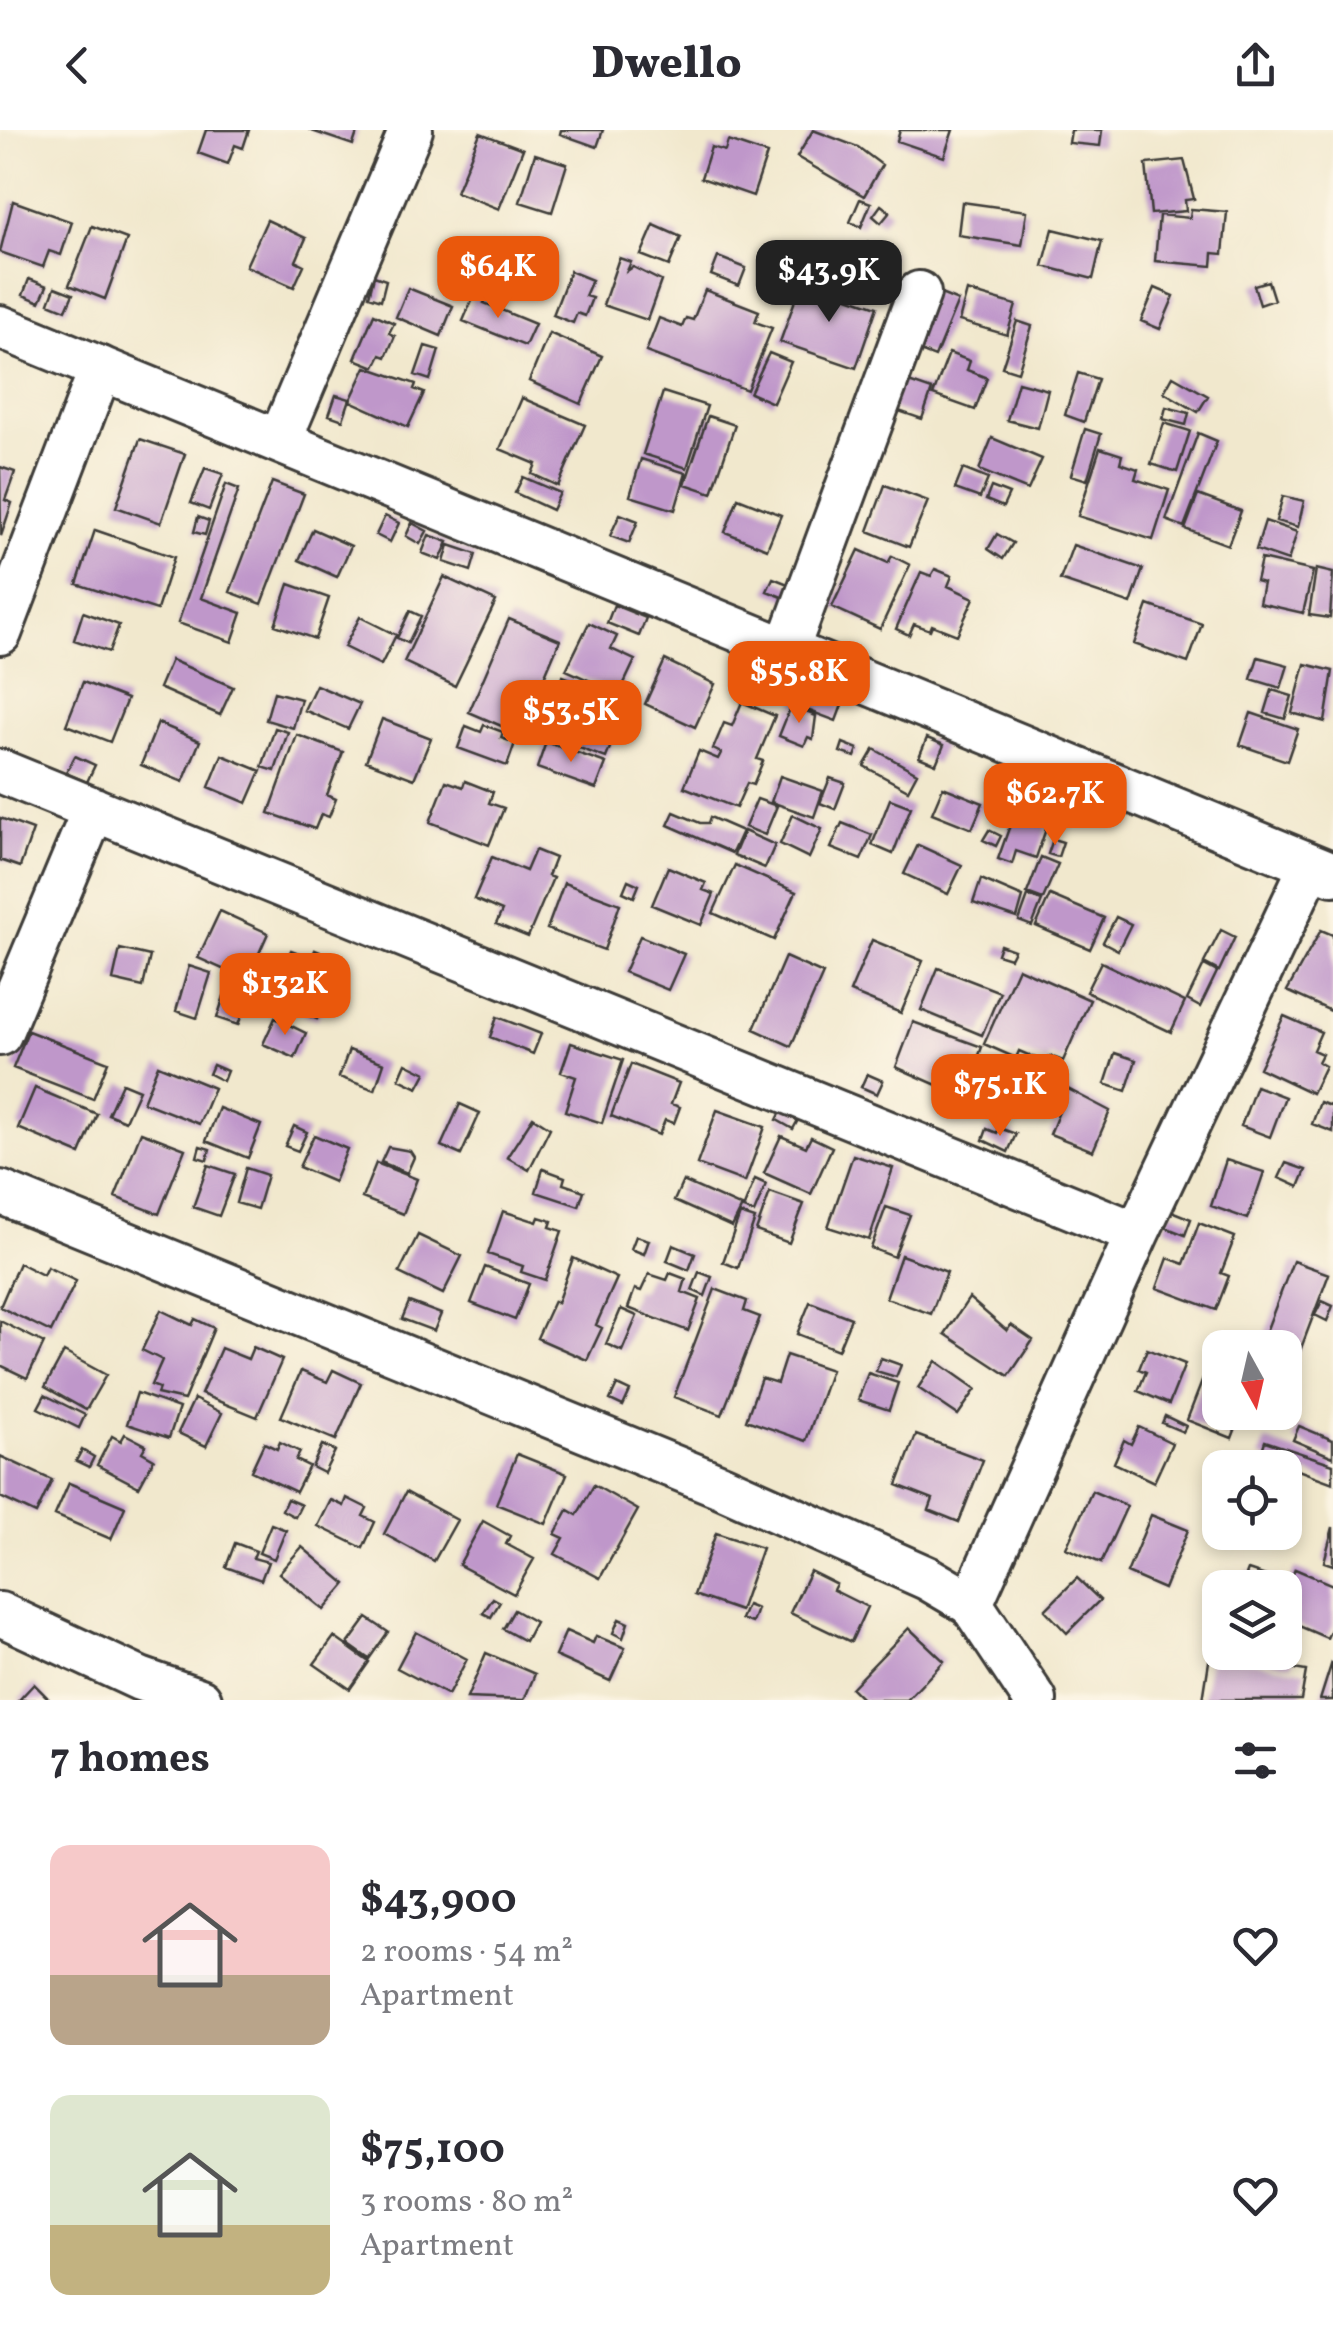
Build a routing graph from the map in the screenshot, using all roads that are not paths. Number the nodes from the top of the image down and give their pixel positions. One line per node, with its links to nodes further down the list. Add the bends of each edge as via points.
1 (411, 130): 5 (street)
2 (918, 293): 7 (street)
3 (0, 327): 4 (street)
4 (102, 368): 5 (street); 6 (street)
5 (280, 440): 7 (street)
6 (0, 633)
7 (787, 650): 10 (street)
8 (0, 771): 9 (street)
9 (94, 809): 11 (street); 13 (street)
10 (1322, 869): 13 (street)
11 (0, 1034)
12 (0, 1192): 14 (street, via 721,1486)
13 (1137, 1234): 14 (street)
14 (971, 1604): 17 (street)
15 (0, 1614): 16 (street)
16 (200, 1700)
17 (1034, 1700)

